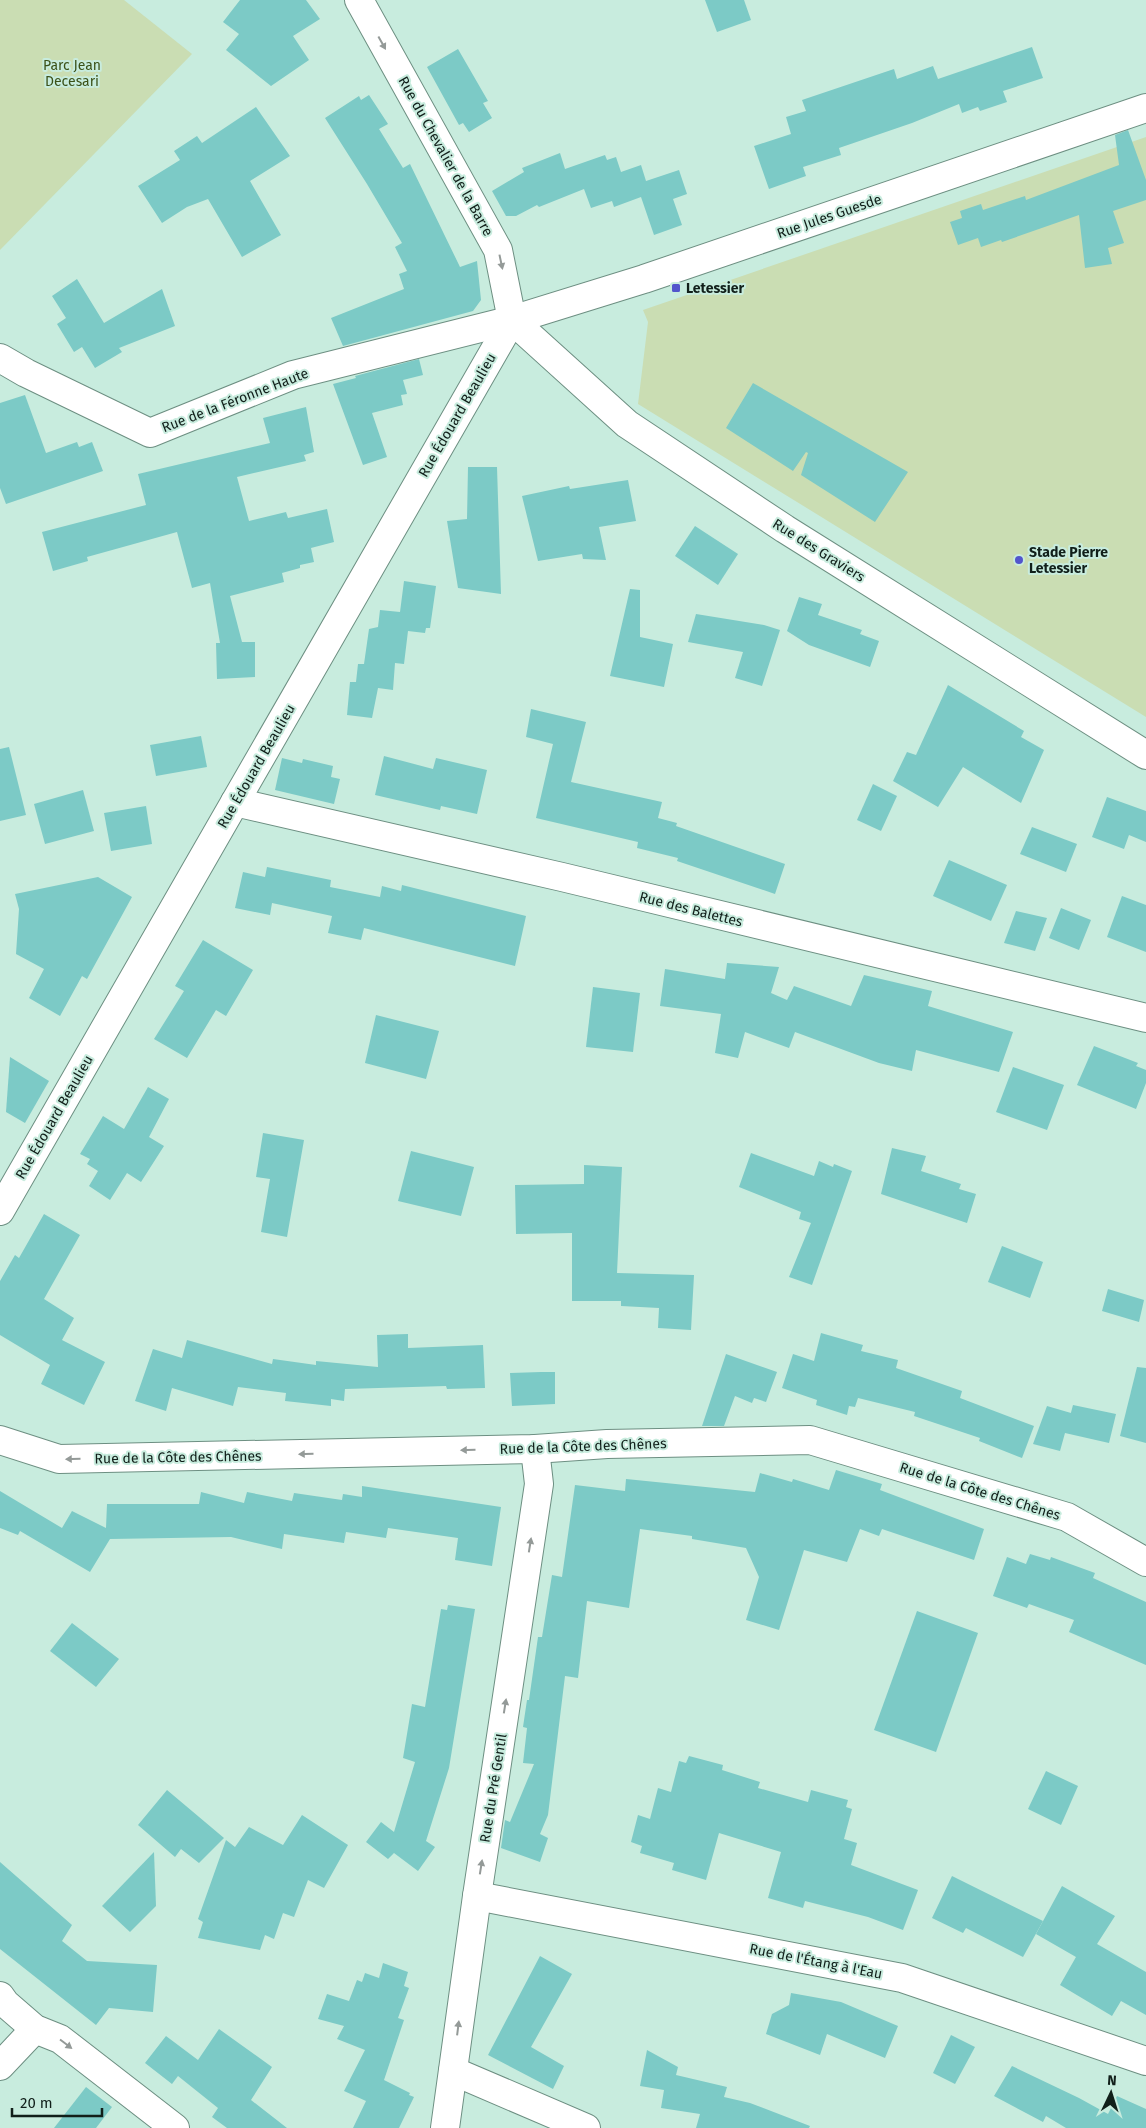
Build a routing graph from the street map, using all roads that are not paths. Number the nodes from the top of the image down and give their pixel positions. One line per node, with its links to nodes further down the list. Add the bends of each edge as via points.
1 (359, 0): 3 (street, Rue du Chevalier de la Barre, one-way to 3, via 498,250)
2 (1146, 108): 3 (street, Rue Jules Guesde, via 636,282)
3 (512, 320): 4 (street, Rue de la Féronne Haute, via 293,374 150,433); 5 (street, Rue des Graviers, via 627,424 785,529); 6 (street, Rue Édouard Beaulieu)
4 (0, 358)
5 (1146, 755)
6 (235, 802): 7 (street, Rue des Balettes); 8 (street, Rue Édouard Beaulieu)
7 (1146, 1018)
8 (0, 1211)
9 (0, 1440): 10 (street, Rue de la Côte des Chênes, one-way to 9, via 59,1459)
10 (535, 1449): 11 (street, Rue de la Côte des Chênes, via 590,1444 810,1440 1067,1517); 12 (street, Rue du Pré Gentil, one-way to 10, via 539,1484)
11 (1146, 1562)
12 (477, 1896): 15 (street, Rue de l'Étang à l'Eau, via 902,1978); 17 (street, Rue du Pré Gentil, one-way to 12)
13 (0, 1996): 14 (street)
14 (34, 2029): 16 (street); 18 (street, one-way to 18, via 60,2038)
15 (1146, 2061)
16 (0, 2066)
17 (453, 2071): 19 (street, Rue du Pré Gentil); 20 (street)
18 (175, 2128)
19 (445, 2128)
20 (586, 2128)

